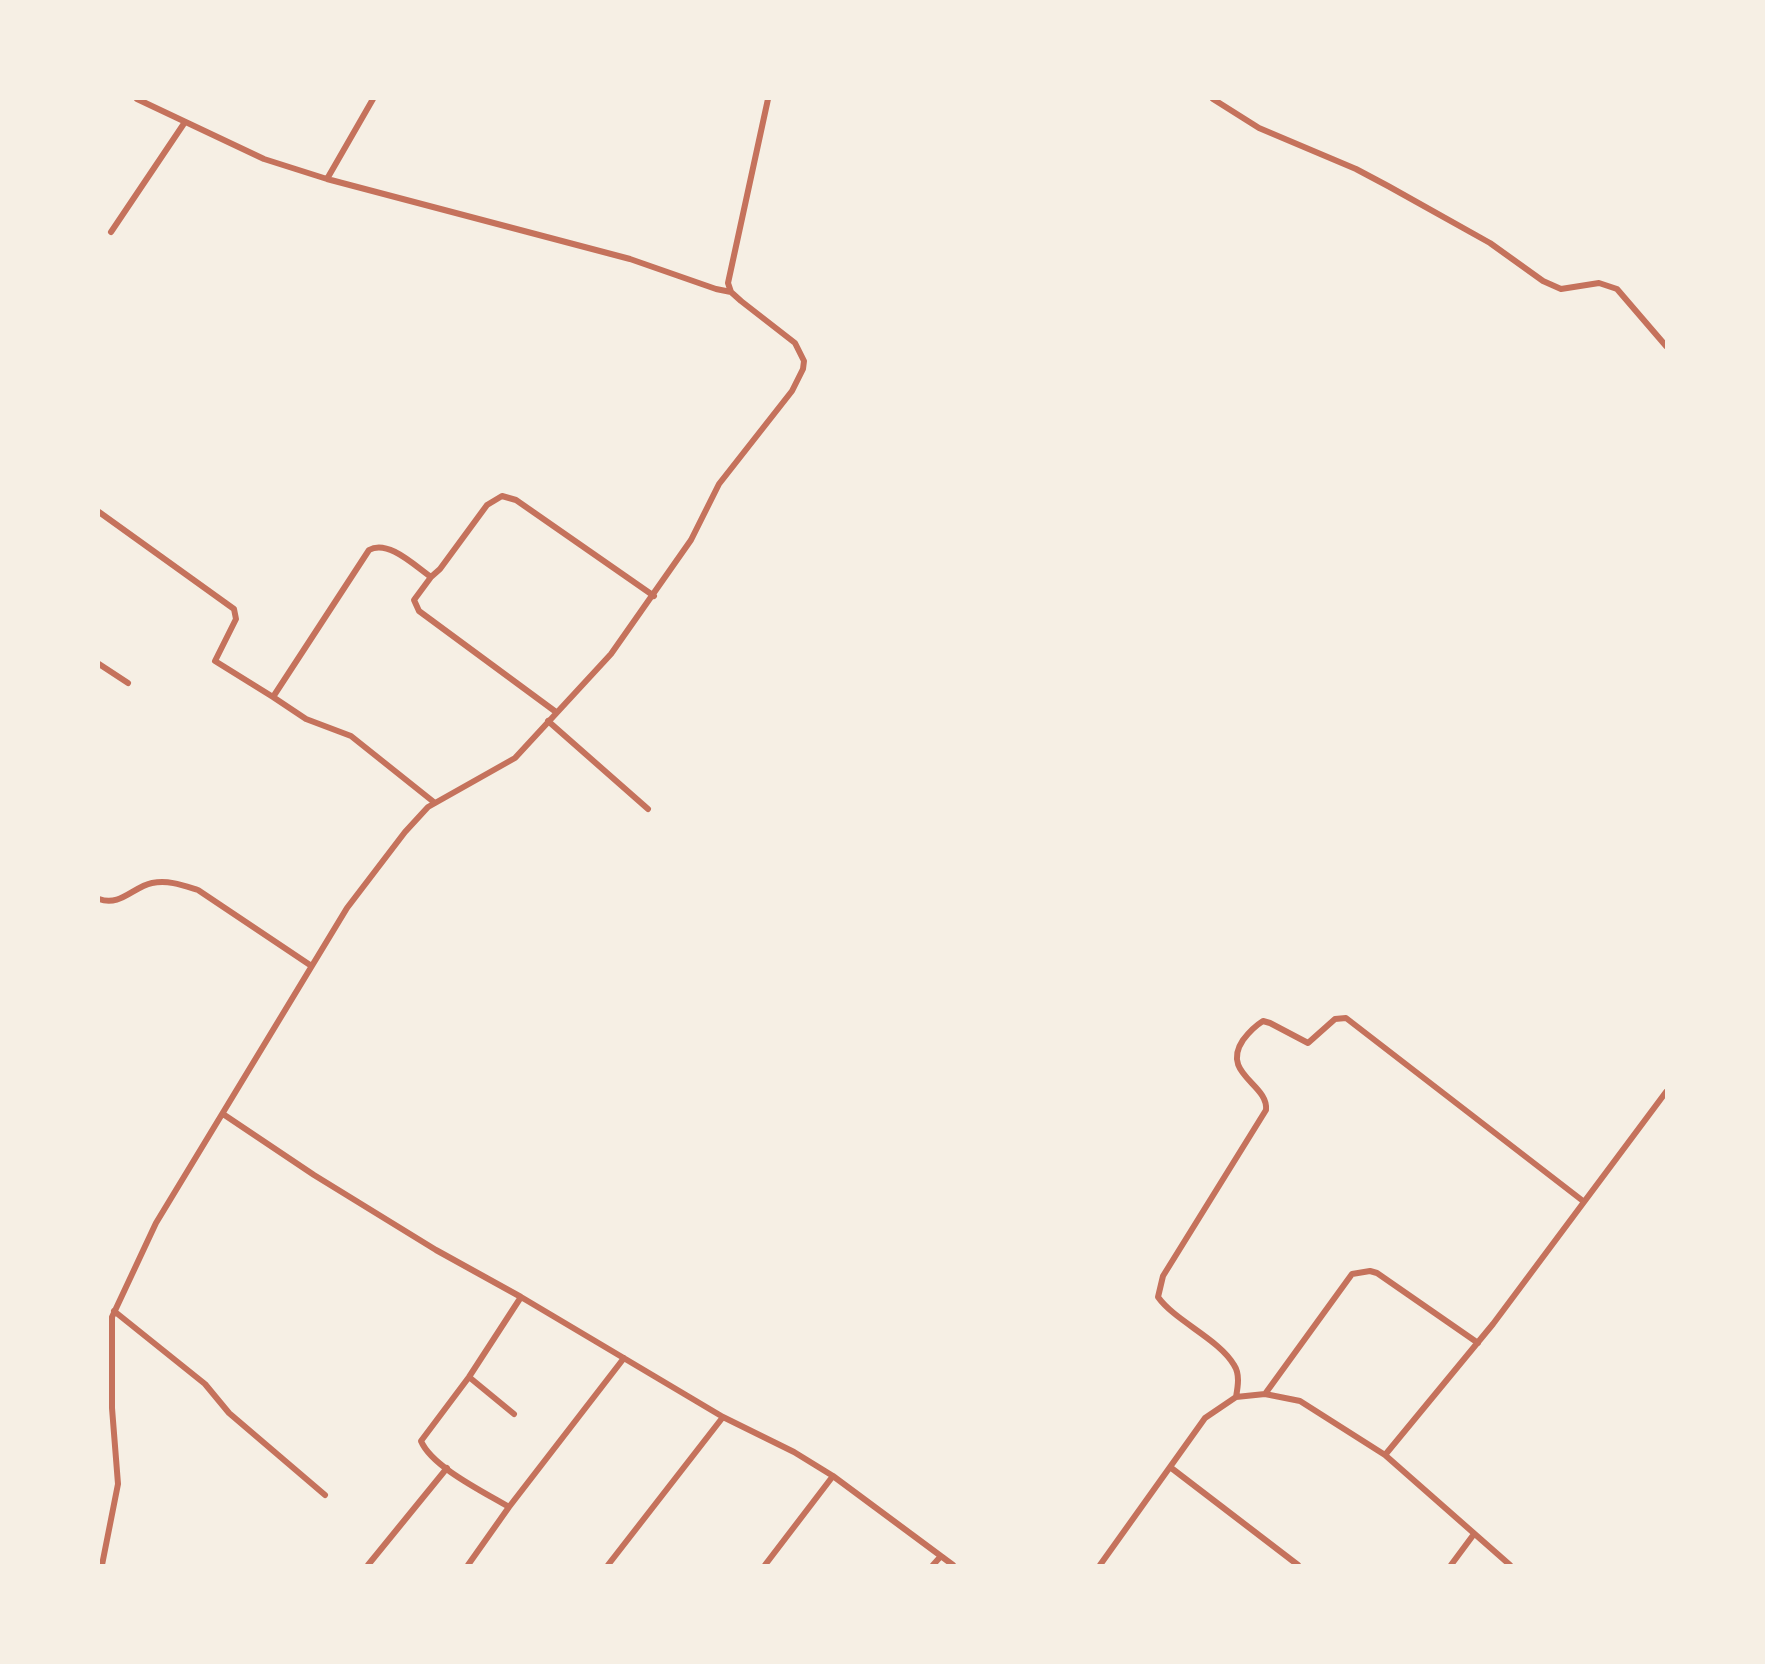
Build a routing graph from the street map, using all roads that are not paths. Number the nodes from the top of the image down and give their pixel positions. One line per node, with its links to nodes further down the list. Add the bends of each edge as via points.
1 (137, 99): 5 (street)
2 (374, 99): 6 (street)
3 (768, 99): 8 (street, via 730,268)
4 (1213, 99): 9 (street, via 1259,128 1356,169 1398,192 1490,243 1543,281 1561,289 1599,283 1617,289)
5 (185, 122): 6 (street, via 264,159); 7 (street)
6 (327, 179): 8 (street, via 630,259)
7 (111, 232)
8 (731, 292): 12 (street, via 795,343 804,361 803,369 792,391 718,484 691,540)
9 (1666, 346)
10 (99, 512): 15 (street, via 234,609 236,619 215,661)
11 (431, 577): 12 (street, via 487,505 502,496 516,500); 15 (street, via 387,548 376,546 369,550); 16 (street, via 416,597 415,606)
12 (654, 596): 16 (street, via 611,654)
13 (99, 664): 14 (street)
14 (128, 683)
15 (273, 697): 18 (street, via 306,719 351,736)
16 (556, 712): 17 (street)
17 (549, 721): 18 (street, via 514,758); 19 (street)
18 (435, 803): 21 (street, via 405,832 347,908)
19 (648, 809)
20 (99, 898): 21 (street, via 114,901 153,883 180,884 198,890)
21 (310, 965): 23 (street)
22 (1666, 1092): 24 (street)
23 (224, 1114): 25 (street, via 425,1244); 26 (street, via 156,1222)
24 (1582, 1201): 27 (street); 31 (street, via 1346,1018 1335,1019 1308,1043 1263,1021 1239,1046 1237,1061 1264,1100 1266,1110 1173,1260 1158,1297 1234,1365 1239,1380)
25 (521, 1297): 28 (street); 29 (street)
26 (114, 1311): 38 (street, via 205,1384 229,1413); 42 (street, via 112,1408 118,1484)
27 (1478, 1343): 30 (street, via 1377,1273 1360,1271 1352,1274); 34 (street)
28 (624, 1358): 33 (street); 39 (street)
29 (469, 1377): 32 (street); 36 (street, via 421,1441)
30 (1265, 1394): 31 (street); 34 (street, via 1300,1401)
31 (1236, 1397): 35 (street, via 1205,1418)
32 (514, 1414)
33 (723, 1417): 37 (street); 45 (street)
34 (1385, 1455): 40 (street)
35 (1170, 1467): 49 (street); 50 (street)
36 (447, 1468): 39 (street); 43 (street)
37 (833, 1476): 41 (street); 46 (street)
38 (325, 1495)
39 (509, 1507): 44 (street)
40 (1474, 1534): 51 (street); 52 (street)
41 (941, 1556): 47 (street); 48 (street)
42 (102, 1565)
43 (368, 1565)
44 (468, 1565)
45 (608, 1565)
46 (765, 1565)
47 (933, 1565)
48 (953, 1565)
49 (1100, 1565)
50 (1298, 1565)
51 (1451, 1565)
52 (1510, 1565)

